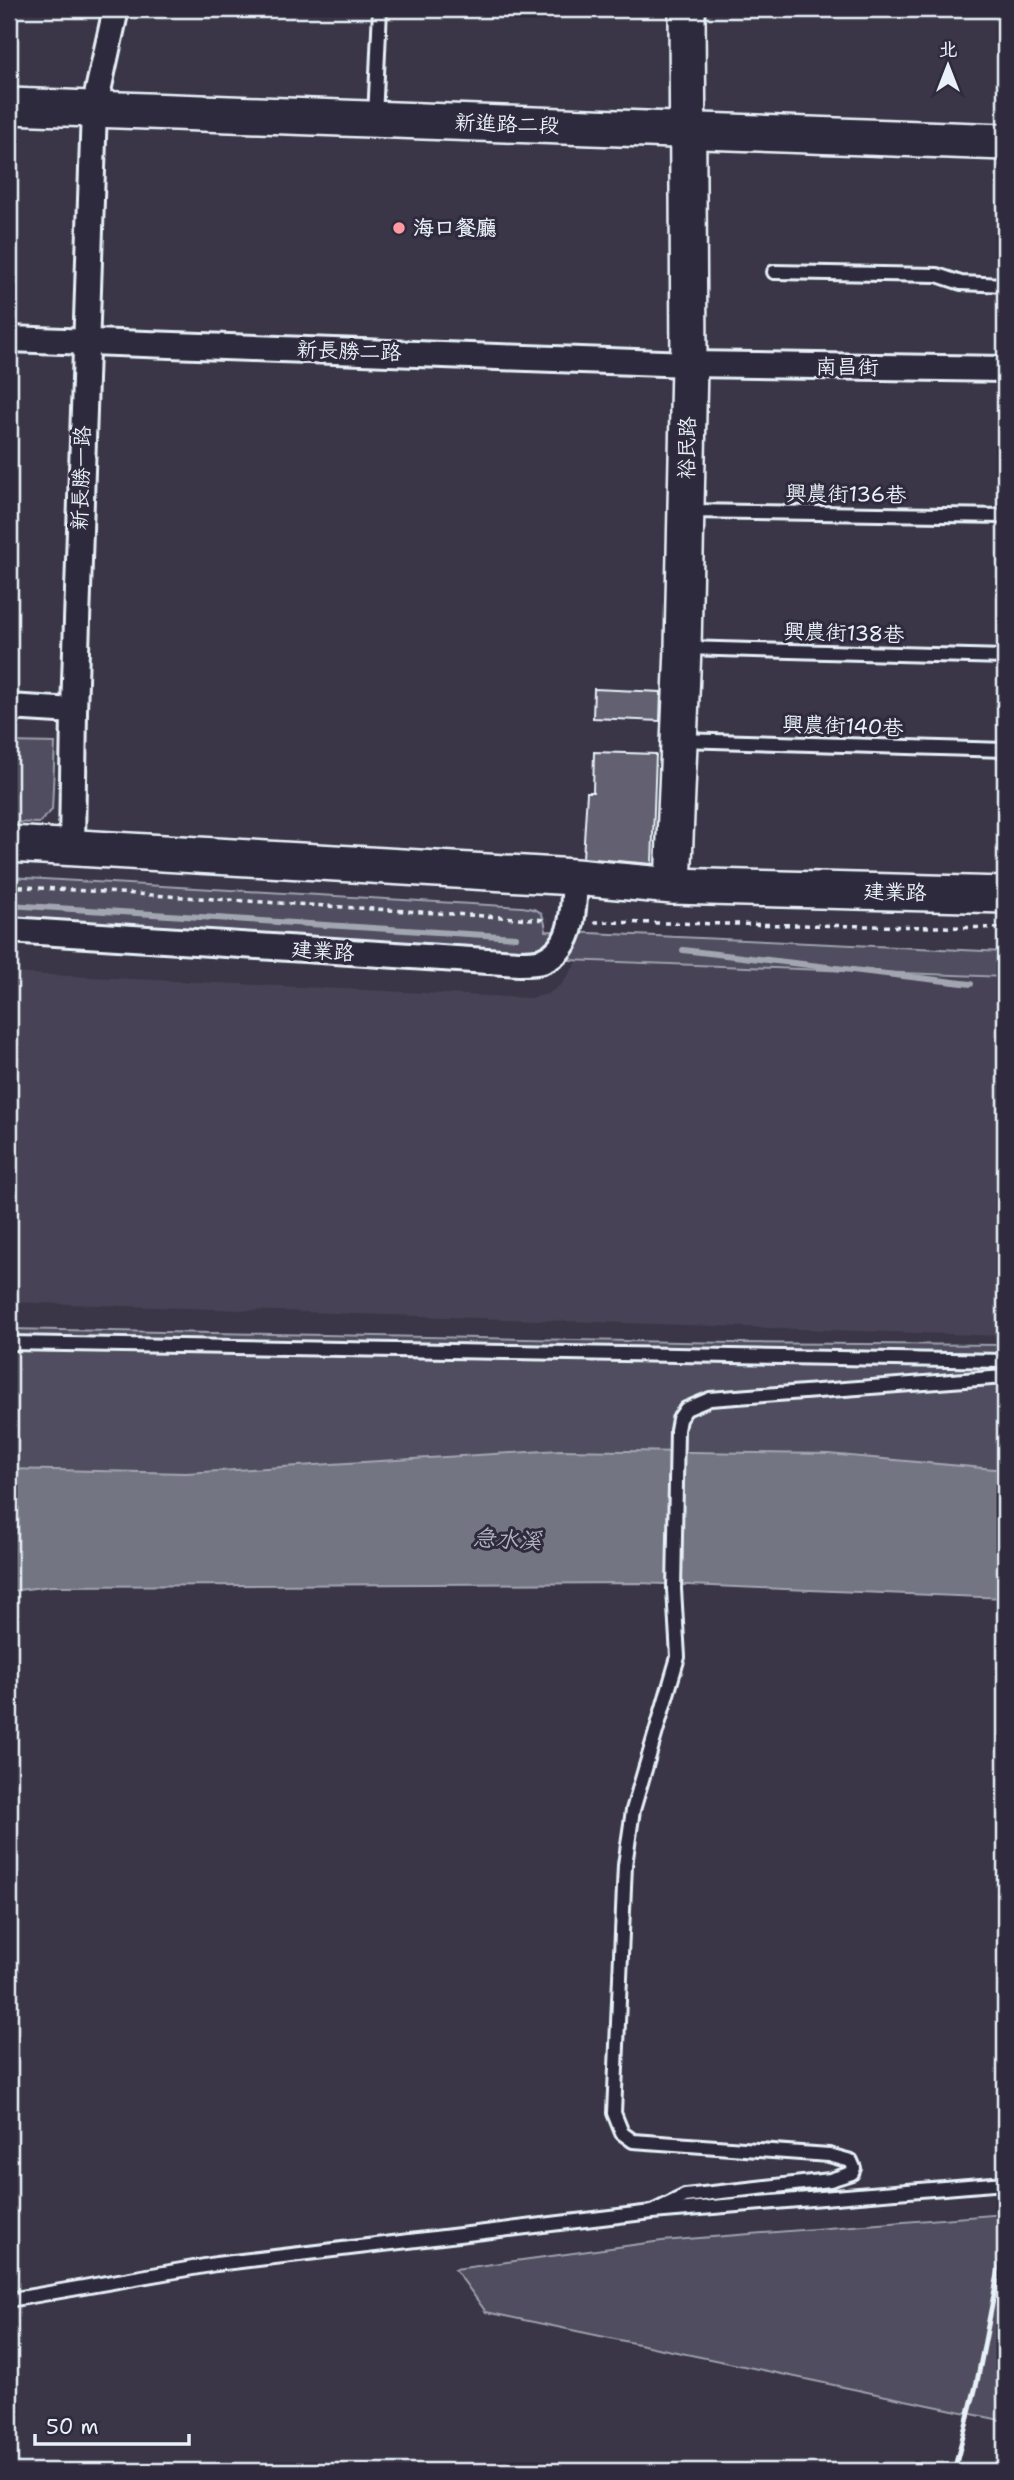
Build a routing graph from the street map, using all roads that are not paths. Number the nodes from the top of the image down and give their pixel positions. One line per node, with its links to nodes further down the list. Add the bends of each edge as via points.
1 (116, 9): 5 (street, 新長勝一路)
2 (380, 9): 6 (lane)
3 (687, 9): 7 (street, 裕民路)
4 (9, 106): 5 (street, 新進路二段)
5 (94, 109): 6 (street, 新進路二段); 12 (street, 新長勝一路)
6 (375, 118): 7 (street, 新進路二段)
7 (687, 131): 8 (street, 新進路二段); 13 (street, 裕民路)
8 (1005, 142)
9 (775, 272): 10 (lane, via 937,275 961,283)
10 (1005, 285)
11 (9, 338): 12 (street, 新長勝二路)
12 (86, 341): 13 (street, 新長勝二路); 20 (street, 新長勝一路)
13 (689, 364): 14 (street, 南昌街); 15 (street, 裕民路)
14 (1005, 369)
15 (685, 511): 16 (lane, 興農街136巷); 17 (street, 裕民路)
16 (1005, 516)
17 (682, 648): 18 (lane, 興農街138巷); 21 (street, 裕民路)
18 (1005, 657)
19 (9, 707): 20 (street)
20 (74, 711): 24 (street, 新長勝一路)
21 (680, 740): 22 (lane, 興農街140巷); 26 (street, 裕民路)
22 (1005, 750)
23 (9, 844): 24 (street, 建業路)
24 (72, 847): 25 (street, 建業路)
25 (575, 877): 26 (street, 建業路); 28 (street, 建業路, via 569,934 541,961)
26 (673, 886): 27 (street, 建業路)
27 (1005, 895)
28 (9, 930)
29 (9, 1343): 30 (lane)
30 (1005, 1362)
31 (1005, 1377): 33 (lane, via 710,1399 686,1409 679,1419 674,1589 678,1657 633,1810 625,1865 616,2122 633,2141 829,2155 851,2161 854,2168 852,2173 830,2180 685,2196)
32 (1005, 2183): 33 (lane)
33 (652, 2212): 34 (lane, via 216,2264)
34 (9, 2301)

